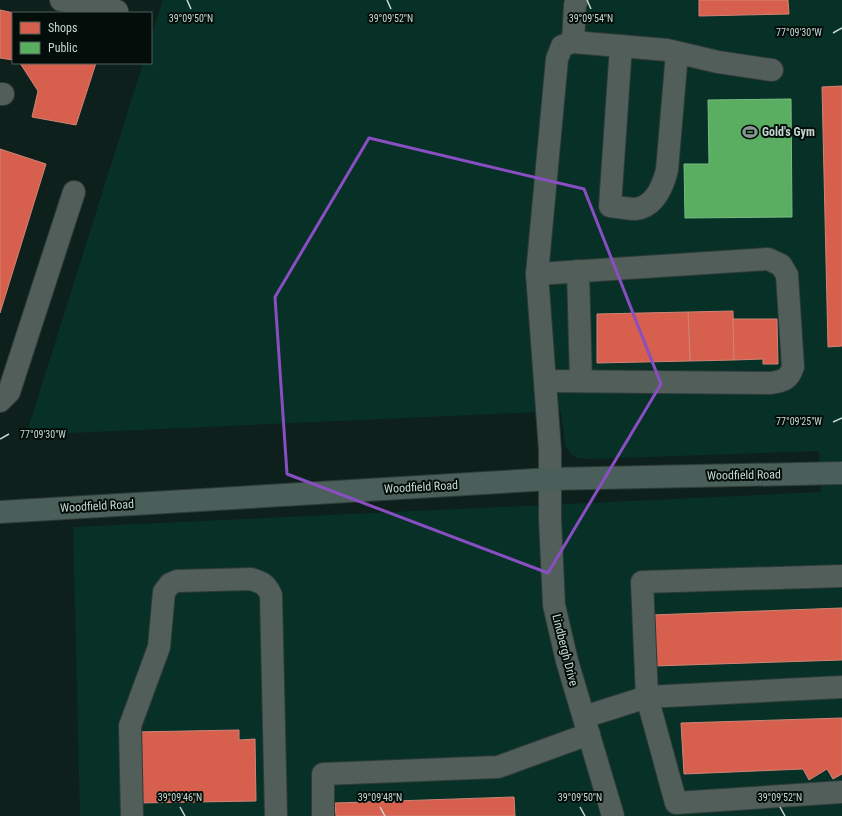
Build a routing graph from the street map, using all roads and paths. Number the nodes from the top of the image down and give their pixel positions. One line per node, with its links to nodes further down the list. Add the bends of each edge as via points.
1 (61, 0): 3 (street)
2 (577, 0): 4 (street)
3 (117, 11)
4 (572, 42): 5 (street); 10 (street, Lindbergh Drive, via 562,46 557,59)
5 (621, 46): 6 (street); 6 (street, via 610,206 636,209 648,205 657,196 667,170)
6 (677, 52): 7 (street, via 718,62)
7 (772, 70)
8 (74, 192): 13 (street, via 9,392)
9 (578, 271): 10 (street); 12 (street); 12 (street, via 768,259 781,265 787,275 793,367 790,375 782,382 771,383)
10 (537, 274): 11 (street, Lindbergh Drive)
11 (546, 381): 12 (street); 15 (street, Lindbergh Drive)
12 (580, 381)
13 (0, 401)
14 (842, 472): 15 (main road, Woodfield Road)
15 (551, 479): 16 (main road, Woodfield Road); 20 (street, Lindbergh Drive, via 554,605)
16 (0, 512)
17 (842, 576): 19 (street, via 642,582)
18 (842, 687): 19 (street)
19 (647, 697): 20 (street); 21 (street, via 676,804)
20 (586, 726): 24 (street, via 498,767 323,774); 25 (street, Lindbergh Drive)
21 (842, 792)
22 (132, 816): 23 (street, via 130,726 159,647 164,592 170,584 177,581 251,579 267,586 271,595)
23 (276, 816)
24 (324, 816)
25 (613, 816)

